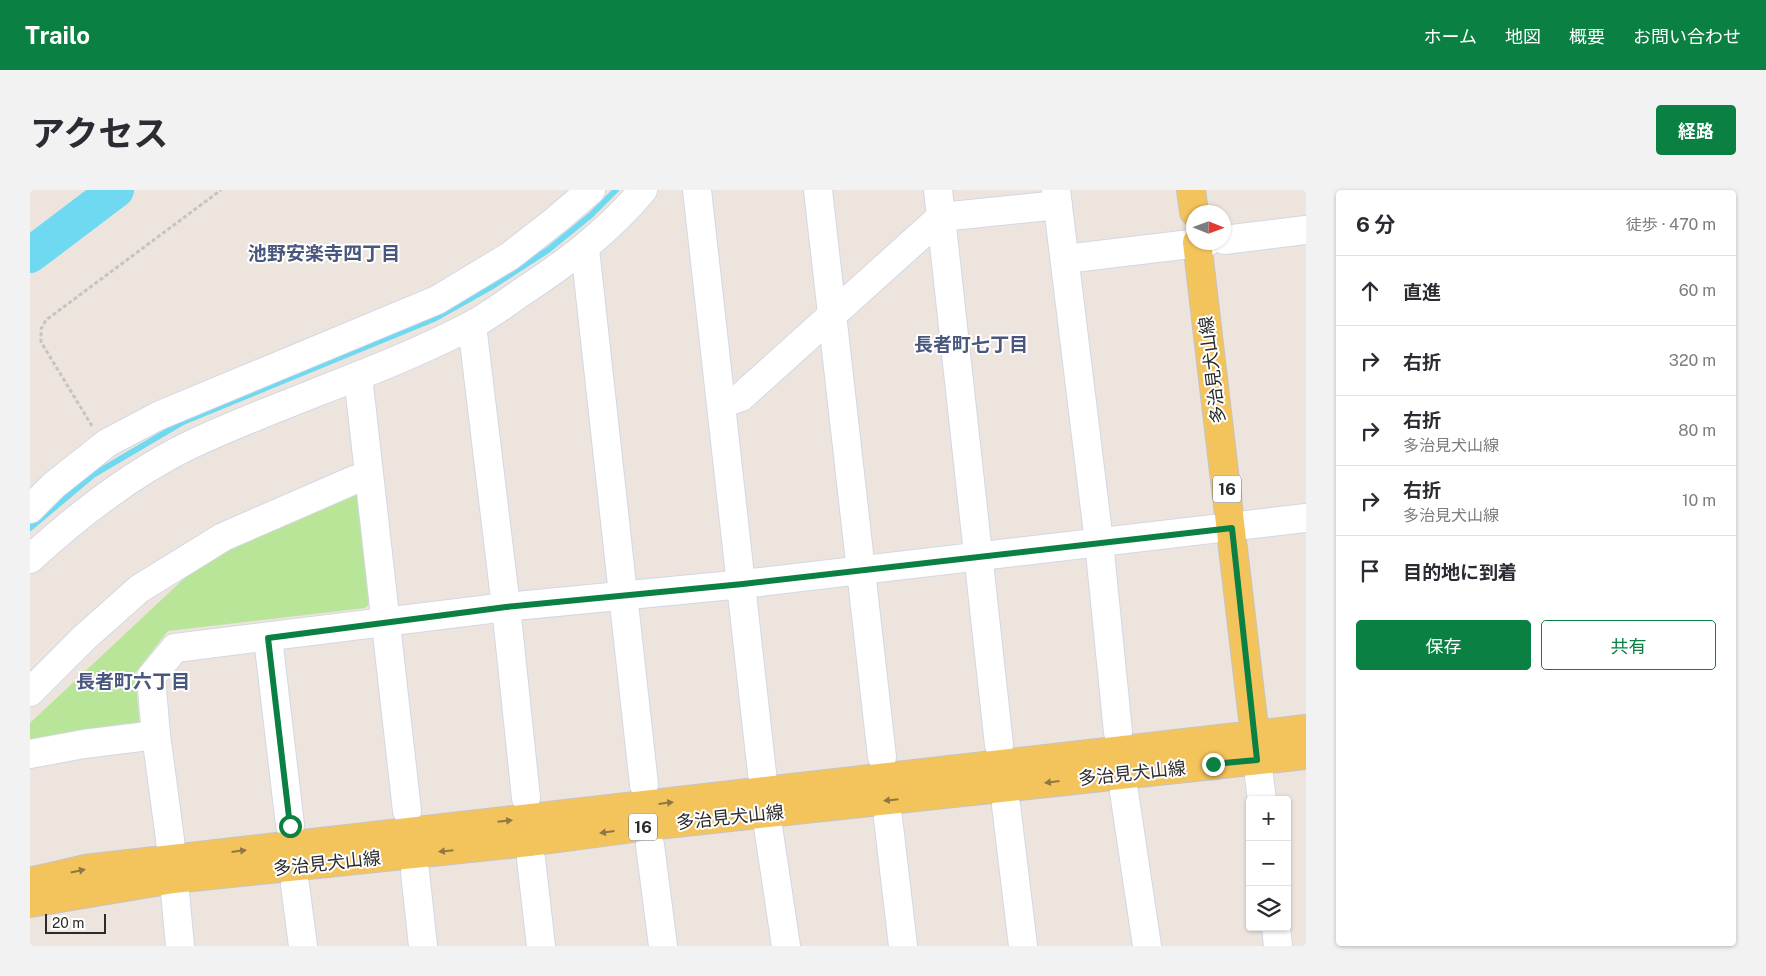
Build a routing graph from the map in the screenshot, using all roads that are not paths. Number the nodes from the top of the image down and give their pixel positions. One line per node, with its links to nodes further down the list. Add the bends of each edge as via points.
1 (591, 190): 21 (street, via 510,256 437,300 158,416 104,446 54,485)
2 (643, 190): 13 (street)
3 (697, 190): 19 (street)
4 (818, 190): 16 (street)
5 (938, 190): 9 (street)
6 (1191, 190): 8 (main road)
7 (1057, 197): 9 (street); 15 (street)
8 (1193, 205)
9 (941, 217): 16 (street); 25 (street)
10 (1306, 230): 11 (street)
11 (1231, 239)
12 (1186, 245): 15 (street)
13 (585, 249): 17 (street); 29 (street)
14 (1201, 250): 23 (main road, 多治見犬山線 / 16)
15 (1065, 259): 24 (street)
16 (831, 316): 19 (street, via 741,397); 27 (street)
17 (472, 325): 18 (street); 30 (street)
18 (358, 376): 20 (street); 26 (street, via 188,446 99,500)
19 (721, 404): 28 (street)
20 (369, 476): 31 (street); 33 (street, via 223,537 139,589)
21 (30, 509)
22 (1306, 518): 23 (street)
23 (1232, 528): 24 (street); 38 (main road, 多治見犬山線 / 16)
24 (1098, 542): 25 (street); 35 (street)
25 (979, 555): 27 (street); 37 (street)
26 (30, 559)
27 (860, 568): 28 (street); 41 (street)
28 (743, 584): 29 (street); 46 (street)
29 (623, 596): 30 (street); 42 (street)
30 (506, 607): 31 (street); 45 (street)
31 (386, 624): 32 (street); 48 (street)
32 (268, 638): 36 (street, via 175,648 151,677); 50 (street)
33 (30, 692)
34 (1306, 729): 38 (main road)
35 (1118, 732)
36 (156, 735): 39 (street); 53 (street)
37 (999, 745)
38 (1256, 748): 40 (main road); 44 (street); 46 (main road, 多治見犬山線 / 16)
39 (30, 754)
40 (1306, 755)
41 (882, 757)
42 (644, 785)
43 (1124, 792): 67 (street)
44 (1262, 796)
45 (526, 798)
46 (765, 802): 53 (main road, 多治見犬山線 / 16, via 529,842); 64 (street)
47 (1006, 805): 66 (street)
48 (407, 811)
49 (888, 818): 65 (street)
50 (290, 826)
51 (650, 845): 63 (street)
52 (531, 859): 62 (street)
53 (172, 869): 55 (main road, 多治見犬山線 / 16, one-way to 53, via 85,869); 57 (main road, 多治見犬山線 / 16); 59 (street)
54 (415, 872): 61 (street)
55 (30, 882)
56 (295, 885): 60 (street)
57 (30, 903)
58 (1276, 931): 68 (street)
59 (180, 946)
60 (303, 946)
61 (423, 946)
62 (542, 946)
63 (663, 946)
64 (786, 946)
65 (903, 946)
66 (1023, 946)
67 (1147, 946)
68 (1278, 946)

